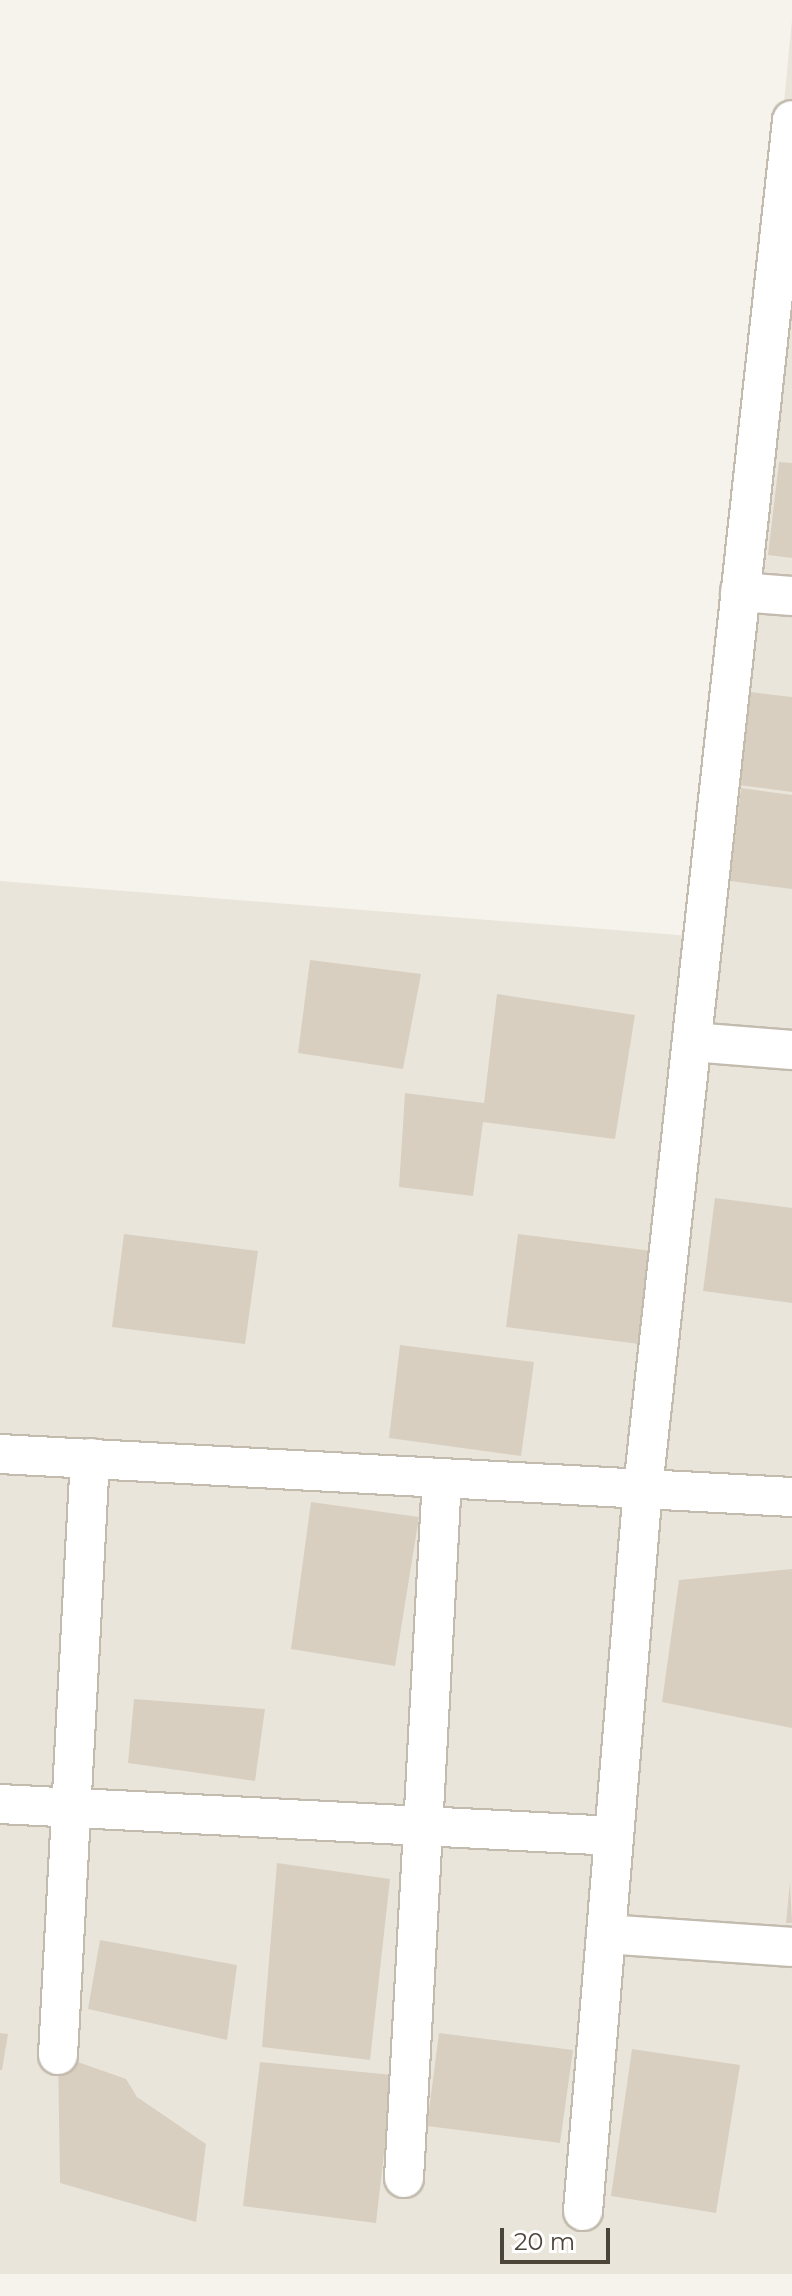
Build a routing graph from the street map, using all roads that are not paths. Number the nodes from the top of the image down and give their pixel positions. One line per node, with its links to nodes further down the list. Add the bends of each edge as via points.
1 (792, 120): 2 (street)
2 (787, 217): 3 (street)
3 (740, 592): 4 (street); 5 (street)
4 (792, 596)
5 (692, 1042): 6 (street); 10 (street)
6 (792, 1050)
7 (0, 1454): 8 (street)
8 (90, 1458): 9 (street); 13 (street)
9 (442, 1478): 10 (street); 14 (street)
10 (643, 1488): 11 (street); 15 (street)
11 (792, 1497)
12 (0, 1804): 13 (street)
13 (71, 1808): 14 (street); 18 (street)
14 (423, 1826): 15 (street); 19 (street)
15 (614, 1836): 16 (street)
16 (606, 1934): 17 (street); 20 (street)
17 (792, 1947)
18 (58, 2055)
19 (404, 2178)
20 (583, 2211)

